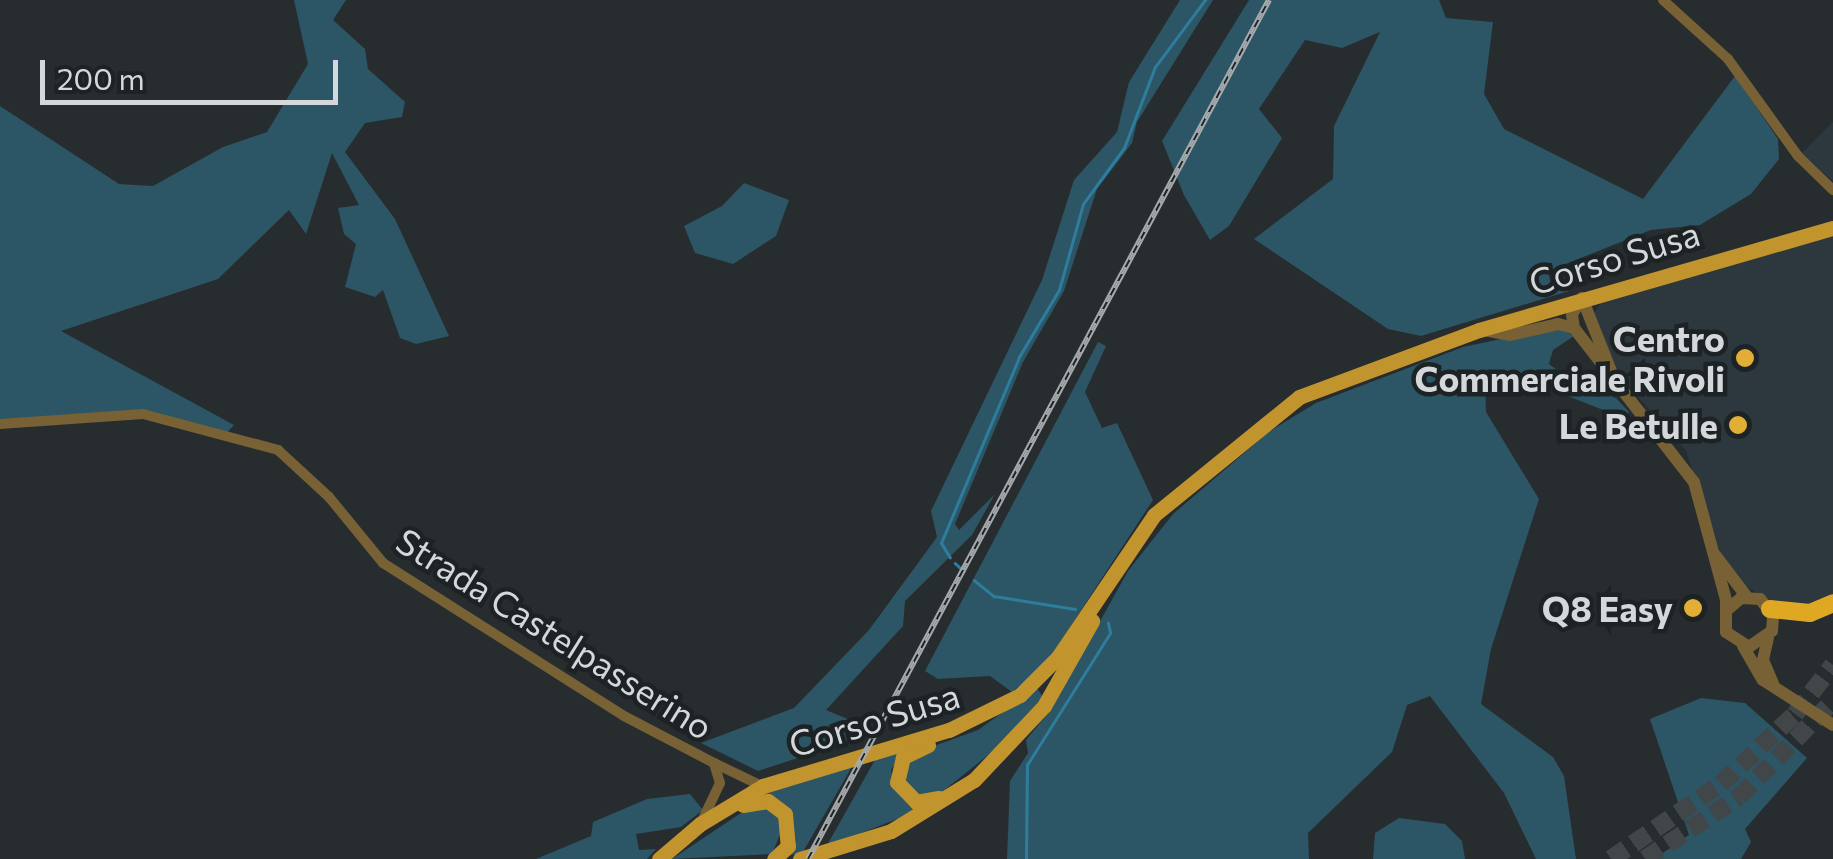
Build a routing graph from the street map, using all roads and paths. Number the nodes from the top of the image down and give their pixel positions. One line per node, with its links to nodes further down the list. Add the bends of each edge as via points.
1 (1663, 0): 2 (street, via 1728,59 1798,156)
2 (1830, 184)
3 (1833, 216): 5 (main road, Corso Susa)
4 (1833, 228): 5 (main road, Corso Susa)
5 (1785, 236): 6 (main road, Corso Susa)
6 (1582, 298): 7 (street, via 1572,314); 8 (main road, Corso Susa); 9 (street)
7 (1574, 328): 8 (street, via 1558,324 1510,335); 9 (street)
8 (1479, 330): 12 (main road, Corso Susa, via 1299,397 1183,487)
9 (1613, 379): 11 (street, via 1688,471)
10 (0, 424): 23 (street, Strada Castelpasserino, via 143,414 278,450 393,570 624,716)
11 (1711, 549): 13 (street); 16 (street)
12 (1119, 562): 20 (main road, Corso Susa, via 1048,670); 22 (main road, Corso Susa, via 1051,694)
13 (1747, 597): 15 (street); 16 (street)
14 (1833, 603): 15 (highway, via 1810,613)
15 (1770, 608): 17 (street)
16 (1727, 610): 18 (street, via 1726,632)
17 (1768, 638): 18 (street); 19 (street, via 1764,660)
18 (1743, 646): 19 (street, via 1758,675)
19 (1774, 687): 21 (street)
20 (988, 714): 22 (main road, via 965,732 909,752 898,764 897,782 911,799 930,802); 24 (main road, Corso Susa)
21 (1833, 725)
22 (995, 762): 28 (main road, Corso Susa, via 919,818)
23 (714, 763): 24 (street, Strada Castelpasserino); 25 (street, Strada Castelpasserino, via 718,792)
24 (763, 786): 25 (main road, Corso Susa)
25 (700, 824): 26 (main road, Corso Susa); 27 (main road, via 754,800 774,804 790,829 788,846)
26 (659, 859)
27 (774, 859)
28 (800, 859)

